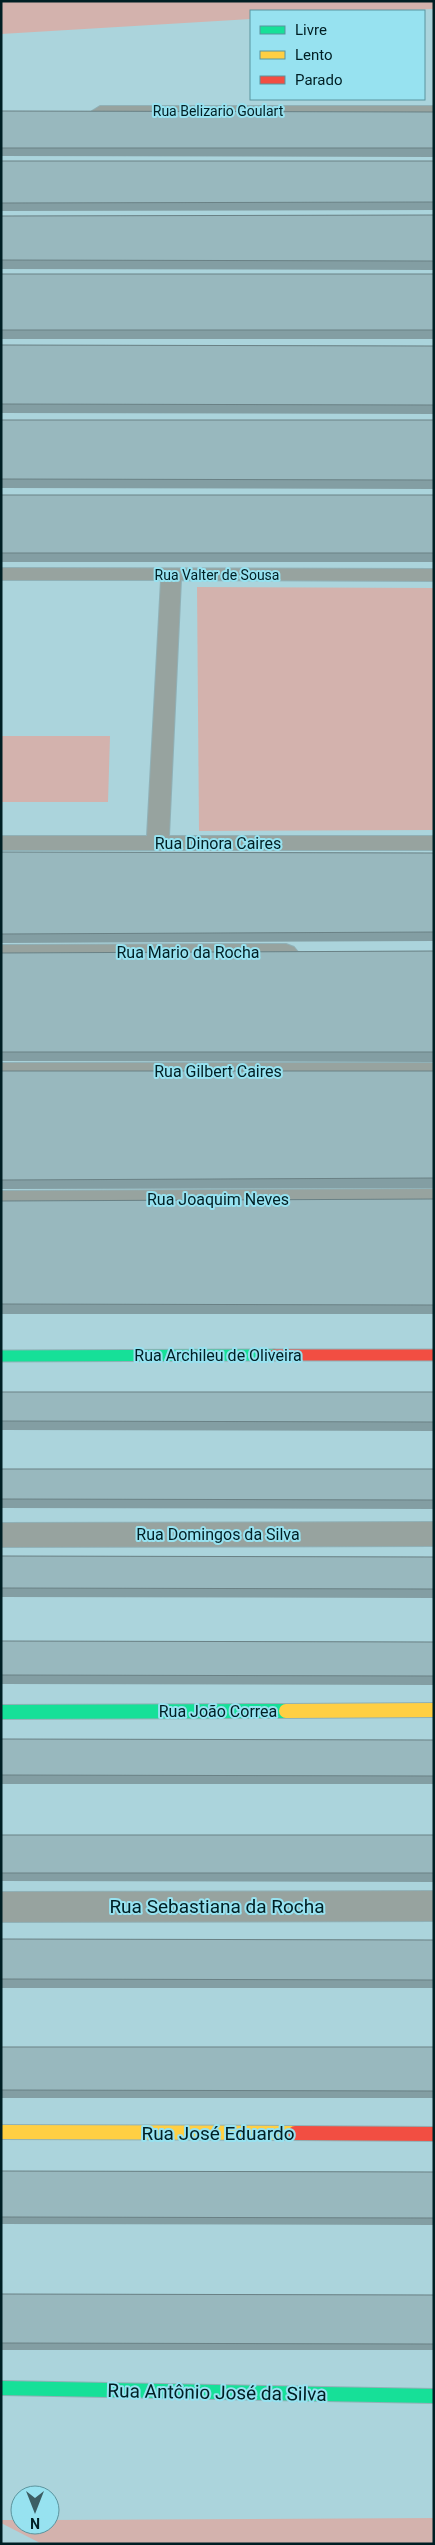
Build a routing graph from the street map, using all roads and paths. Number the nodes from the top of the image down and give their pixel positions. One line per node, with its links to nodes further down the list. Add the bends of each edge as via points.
1 (80, 111): 2 (street, Rua Belizario Goulart)
2 (434, 111)
3 (1, 574): 4 (street, Rua Valter de Sousa)
4 (171, 575): 5 (street, Rua Valter de Sousa); 7 (street)
5 (434, 575)
6 (1, 843): 7 (street, Rua Dinora Caires)
7 (158, 843): 8 (street, Rua Dinora Caires)
8 (434, 843)
9 (306, 952): 10 (street, Rua Mario da Rocha)
10 (1, 953)
11 (1, 1071): 12 (street, Rua Gilbert Caires)
12 (434, 1071)
13 (434, 1198): 14 (street, Rua Joaquim Neves)
14 (1, 1200)
15 (434, 1355): 16 (street, Rua Archileu de Oliveira)
16 (1, 1356)
17 (434, 1534): 18 (street, Rua Domingos da Silva)
18 (1, 1535)
19 (434, 1710): 20 (street, Rua João Correa)
20 (1, 1712)
21 (434, 1906): 22 (street, Rua Sebastiana da Rocha)
22 (1, 1907)
23 (1, 2132): 24 (street, Rua José Eduardo)
24 (434, 2134)
25 (1, 2388): 26 (street, Rua Antônio José da Silva)
26 (434, 2396)

